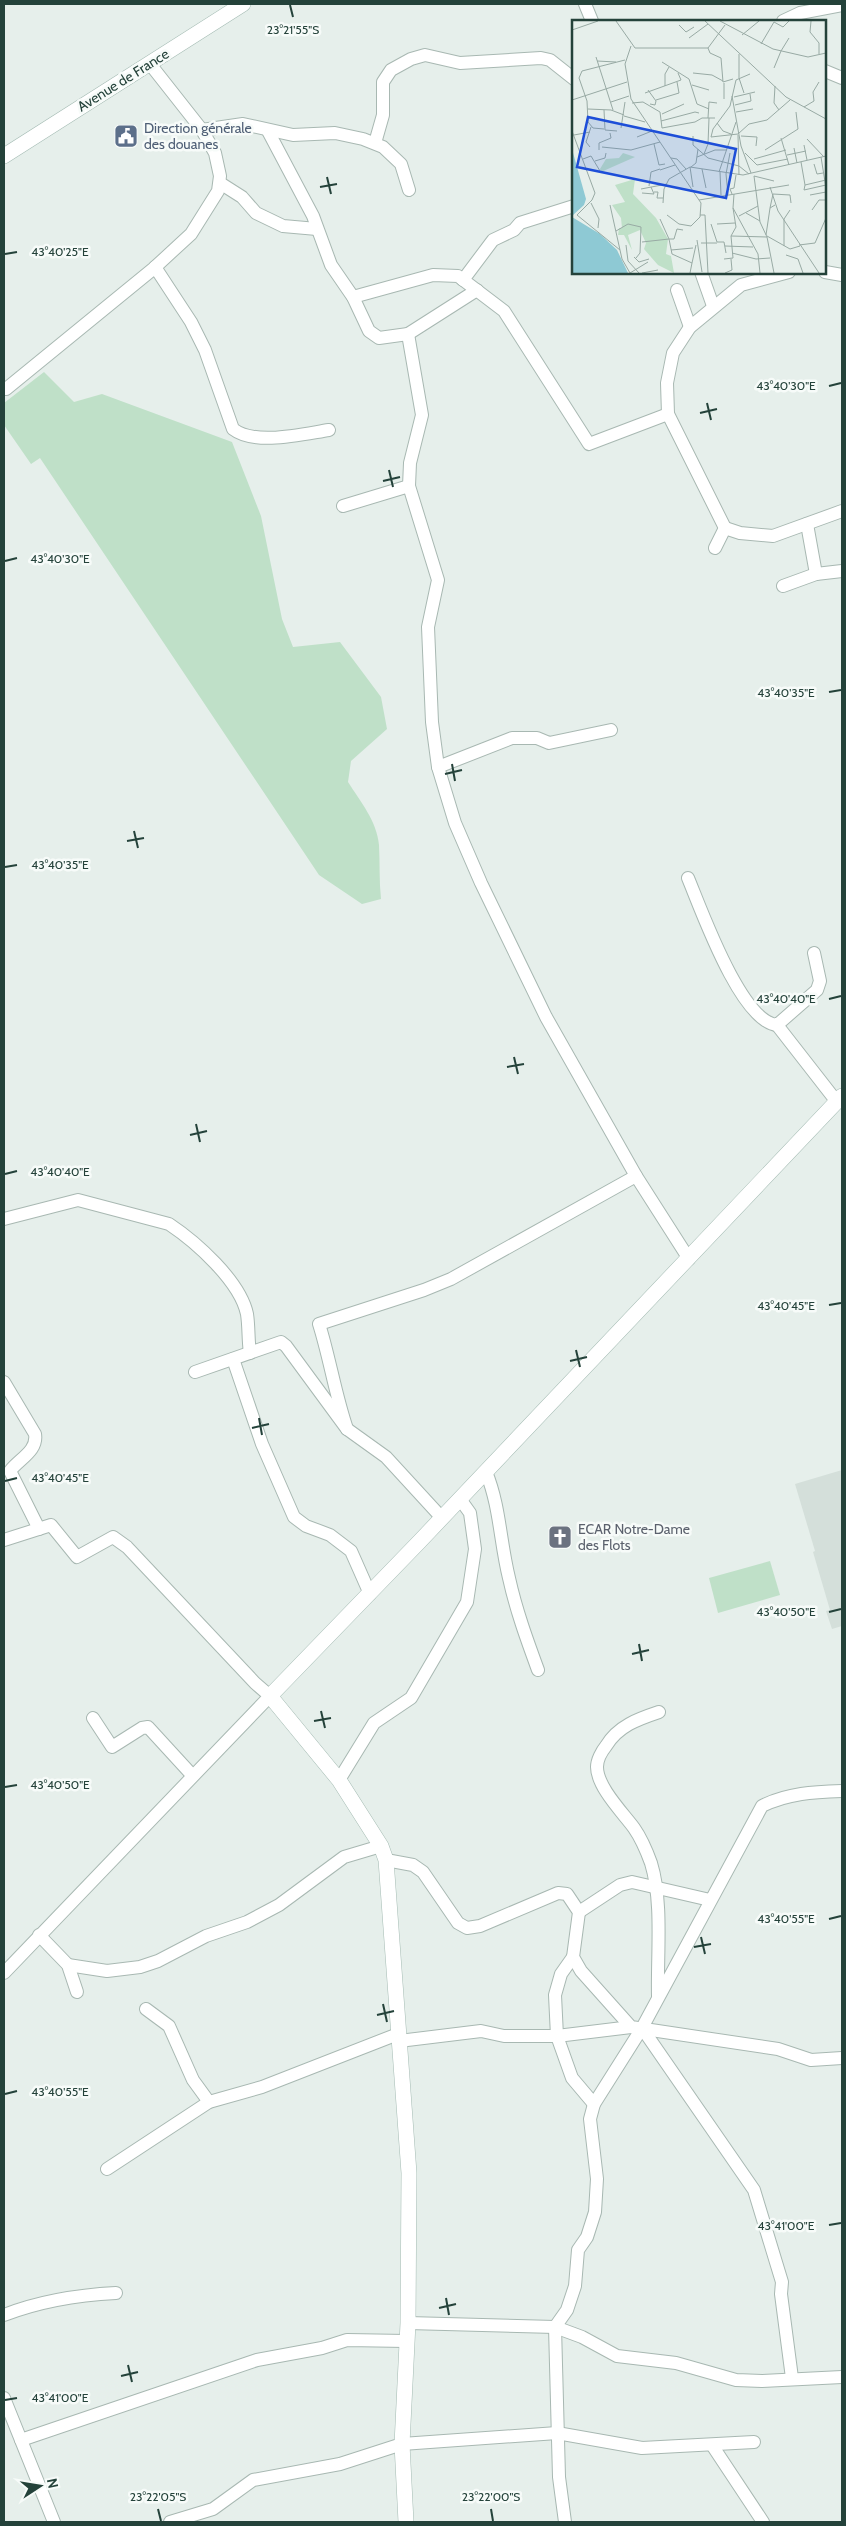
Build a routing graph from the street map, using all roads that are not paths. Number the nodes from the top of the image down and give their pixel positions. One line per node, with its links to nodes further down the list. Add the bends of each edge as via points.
1 (243, 4): 6 (street, Avenue de France)
2 (586, 4): 4 (street)
3 (842, 5): 5 (street, via 800,13)
4 (592, 20)
5 (785, 20)
6 (150, 64): 10 (street); 13 (street, Avenue de France)
7 (826, 71): 9 (street)
8 (572, 77): 12 (street, via 550,60 541,58 460,63 425,54 391,70 383,82 383,115)
9 (842, 78)
10 (202, 130): 11 (street, via 243,124); 14 (street, via 214,153)
11 (268, 131): 12 (street, via 293,135 335,133); 17 (street)
12 (375, 143): 15 (street, via 383,146 401,164)
13 (4, 156)
14 (220, 183): 17 (street, via 242,197 256,213 283,226); 18 (street, via 191,234)
15 (409, 190)
16 (572, 207): 23 (street, via 520,223 514,230 493,240)
17 (318, 229): 26 (street, via 331,265)
18 (155, 267): 30 (street); 32 (street, via 205,350 233,429 240,435 255,438)
19 (826, 272): 22 (street)
20 (702, 274): 27 (street)
21 (782, 274): 27 (street, via 741,285)
22 (842, 275)
23 (463, 280): 24 (street); 26 (street, via 458,276 433,275)
24 (477, 290): 29 (street); 31 (street, via 504,311 589,444)
25 (677, 290): 28 (street)
26 (353, 297): 29 (street, via 369,331 379,338)
27 (714, 306): 28 (street)
28 (690, 327): 31 (street, via 673,353 667,383)
29 (408, 334): 33 (street, via 422,415)
30 (6, 389)
31 (668, 414): 37 (street)
32 (329, 430)
33 (408, 486): 34 (street); 43 (street, via 438,580 428,627 432,722)
34 (343, 506)
35 (842, 511): 36 (street)
36 (807, 524): 37 (street, via 773,536 740,533); 40 (street)
37 (726, 528): 38 (street)
38 (715, 548)
39 (842, 571): 40 (street)
40 (816, 574): 41 (street)
41 (783, 586)
42 (611, 730): 43 (street, via 549,743 537,738 512,738)
43 (438, 767): 48 (street, via 455,823 546,1017)
44 (688, 878): 46 (street, via 730,973 757,1016 768,1024)
45 (814, 953): 46 (street, via 820,981 817,990)
46 (777, 1025): 47 (street)
47 (840, 1099): 50 (street)
48 (636, 1176): 50 (street); 55 (street, via 451,1278 320,1324 335,1394)
49 (4, 1219): 51 (street, via 78,1200 169,1224 232,1282 247,1314)
50 (689, 1259): 56 (street)
51 (250, 1353): 52 (street); 55 (street, via 281,1342)
52 (233, 1359): 53 (street); 61 (street, via 262,1444 294,1517 306,1526 330,1535 351,1551)
53 (195, 1372)
54 (4, 1382): 59 (street, via 35,1434 31,1451 10,1471)
55 (347, 1429): 58 (street, via 386,1457)
56 (486, 1472): 57 (street); 62 (street, via 494,1490 508,1576 519,1619)
57 (460, 1499): 58 (street); 67 (street, via 470,1513 475,1549 467,1602 411,1698 374,1723)
58 (442, 1518): 61 (street)
59 (39, 1529): 60 (street); 63 (street, via 52,1525 77,1557 113,1537 127,1547)
60 (4, 1540)
61 (370, 1594): 63 (street)
62 (538, 1670)
63 (270, 1696): 66 (street); 67 (street)
64 (659, 1712): 70 (street, via 635,1720 613,1734 597,1767 614,1803 636,1830 651,1861)
65 (93, 1718): 66 (street, via 112,1747 148,1727)
66 (192, 1775): 73 (street)
67 (339, 1780): 69 (street)
68 (842, 1791): 71 (street, via 778,1798 762,1806)
69 (384, 1853): 72 (street, via 423,1872 458,1923 467,1928 480,1926 558,1893 567,1894); 75 (street, via 344,1857 278,1905 140,1967 107,1971); 82 (street)
70 (657, 1887): 71 (street); 72 (street, via 632,1882 620,1885); 78 (street)
71 (710, 1900): 78 (street)
72 (579, 1912): 74 (street)
73 (39, 1935): 75 (street); 76 (street)
74 (574, 1956): 80 (street, via 581,1971); 81 (street, via 561,1974 554,1995)
75 (68, 1965): 77 (street)
76 (4, 1973)
77 (77, 1992)
78 (658, 1998): 80 (street)
79 (146, 2008): 84 (street, via 169,2026 193,2080)
80 (636, 2028): 81 (street); 83 (street, via 778,2050 811,2060); 85 (street); 93 (street, via 754,2190 782,2282)
81 (557, 2036): 82 (street, via 504,2036 481,2031); 85 (street, via 572,2078)
82 (398, 2038): 84 (street, via 262,2087); 89 (street, via 409,2173)
83 (842, 2058)
84 (209, 2102): 86 (street)
85 (594, 2104): 90 (street, via 590,2119 597,2180 596,2212 587,2237 578,2250 575,2286 567,2310)
86 (107, 2169)
87 (116, 2293): 88 (street, via 83,2295 37,2304)
88 (4, 2315)
89 (408, 2323): 90 (street); 91 (street)
90 (555, 2327): 93 (street, via 582,2337 616,2356 676,2363 736,2380); 95 (street)
91 (406, 2341): 96 (street, via 347,2340 257,2360); 98 (street)
92 (842, 2377): 93 (street)
93 (792, 2378)
94 (4, 2398): 96 (street)
95 (557, 2433): 98 (street); 99 (street, via 642,2448); 103 (street)
96 (21, 2440): 100 (street)
97 (754, 2442): 99 (street)
98 (402, 2444): 101 (street, via 340,2464 253,2480 213,2509); 102 (street)
99 (712, 2445): 104 (street)
100 (54, 2522)
101 (170, 2522)
102 (406, 2522)
103 (565, 2522)
104 (763, 2522)

